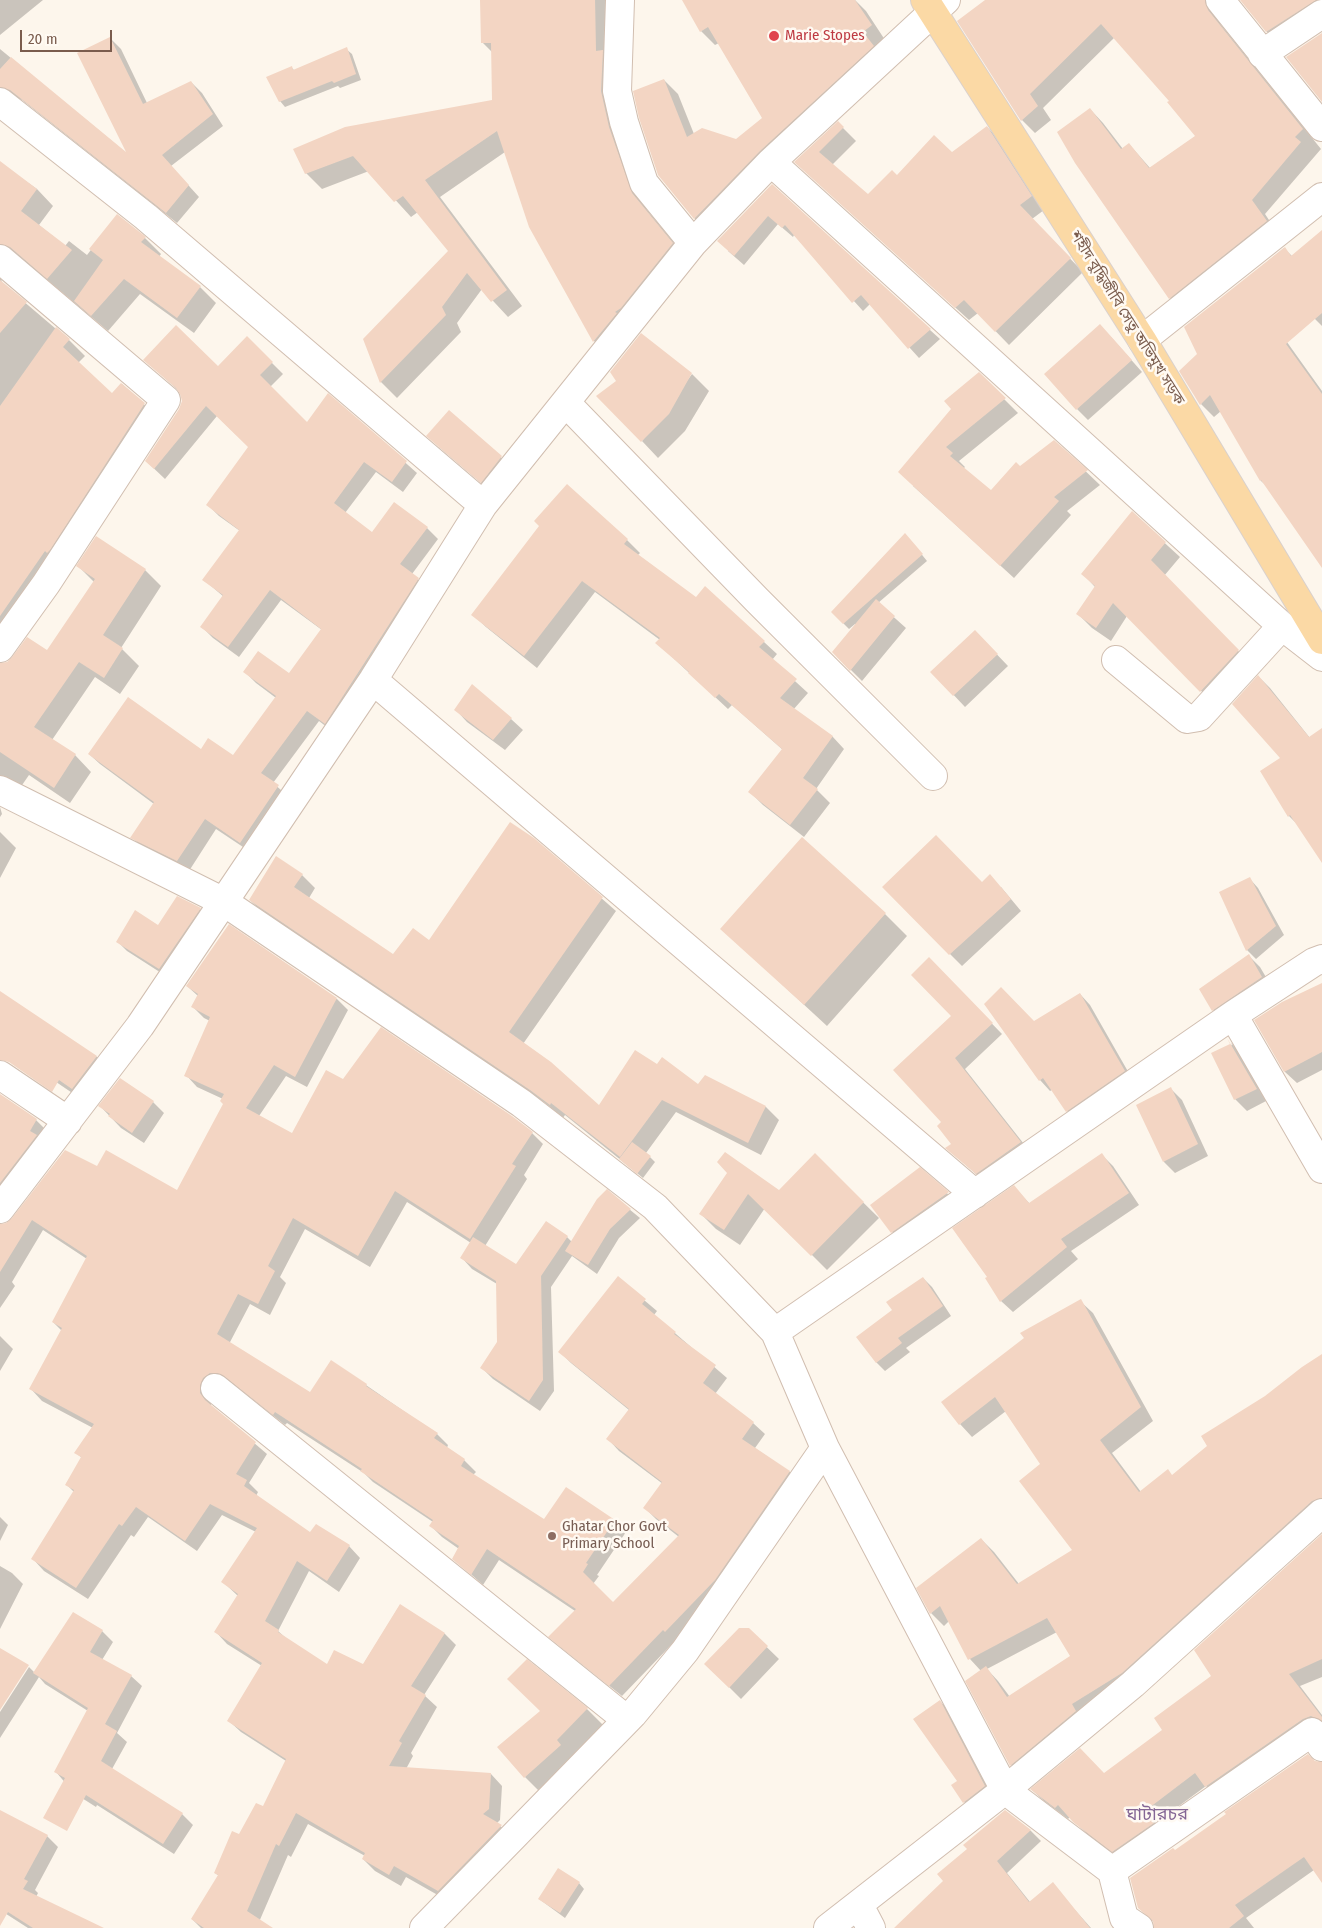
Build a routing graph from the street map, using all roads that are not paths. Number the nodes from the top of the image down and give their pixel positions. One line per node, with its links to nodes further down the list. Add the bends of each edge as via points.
1 (620, 0): 10 (street, via 617,91 624,122 644,182)
2 (1220, 0): 5 (street)
3 (935, 4): 8 (street); 12 (main road, শহীদ বুদ্ধিজীবি সেতু অভিমুখ সড়ক)
4 (1322, 14): 5 (street)
5 (1262, 54): 7 (street)
6 (0, 102): 14 (street, via 146,217)
7 (1322, 127)
8 (771, 162): 10 (street); 15 (street, via 902,274)
9 (1322, 197): 12 (street)
10 (693, 244): 13 (street)
11 (0, 259): 17 (street, via 166,400 46,584)
12 (1142, 340): 16 (main road, শহীদ বুদ্ধিজীবি সেতু অভিমুখ সড়ক)
13 (566, 403): 14 (street); 21 (street)
14 (483, 505): 20 (street)
15 (1282, 626): 18 (street); 19 (street, via 1199,717 1187,720)
16 (1322, 640)
17 (0, 648)
18 (1322, 657)
19 (1116, 660)
20 (372, 680): 23 (street); 29 (street)
21 (933, 776)
22 (0, 790): 23 (street)
23 (224, 902): 27 (street, via 140,1026); 31 (street, via 521,1103 655,1207)
24 (1322, 959): 25 (street)
25 (1233, 1015): 28 (street); 29 (street)
26 (0, 1075): 27 (street)
27 (68, 1121): 30 (street)
28 (1322, 1168)
29 (975, 1194): 31 (street)
30 (0, 1209)
31 (775, 1332): 33 (street)
32 (215, 1388): 35 (street)
33 (825, 1448): 35 (street, via 685,1651); 37 (street)
34 (1322, 1513): 37 (street, via 1133,1684)
35 (627, 1720): 40 (street)
36 (1322, 1747): 38 (street, via 1312,1732)
37 (1005, 1790): 38 (street); 39 (street)
38 (1112, 1871): 42 (street, via 1124,1918)
39 (865, 1916): 41 (street)
40 (424, 1928)
41 (828, 1928)
42 (1139, 1928)

